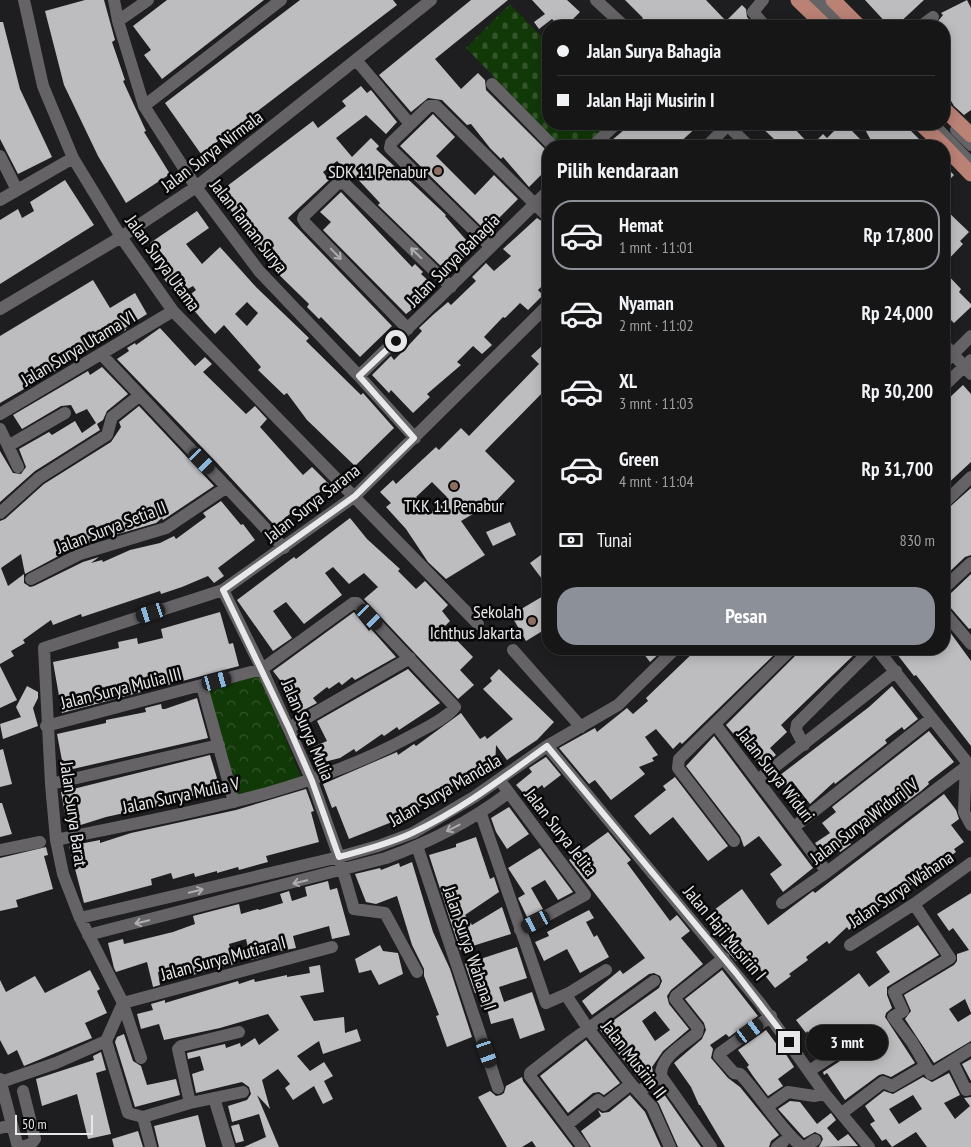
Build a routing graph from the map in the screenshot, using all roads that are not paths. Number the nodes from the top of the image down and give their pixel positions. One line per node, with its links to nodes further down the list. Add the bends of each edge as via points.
1 (24, 0): 43 (street, Jalan Surya Utama, via 43,86)
2 (114, 0): 20 (street, Jalan Taman Surya)
3 (148, 0): 20 (street)
4 (281, 0): 23 (street)
5 (431, 0): 21 (street, Jalan Surya Nirmala)
6 (596, 0): 13 (street)
7 (763, 0): 14 (street, via 753,12)
8 (798, 0): 15 (main road)
9 (810, 0): 16 (street)
10 (823, 0): 17 (street)
11 (833, 0): 18 (main road)
12 (933, 17): 19 (street)
13 (618, 20)
14 (760, 20)
15 (819, 20)
16 (830, 20)
17 (843, 20)
18 (854, 20)
19 (929, 20)
20 (118, 21): 23 (street, Jalan Taman Surya)
21 (357, 61): 25 (street); 46 (street, Jalan Surya Nirmala)
22 (492, 84): 33 (street)
23 (144, 106): 46 (street, Jalan Taman Surya)
24 (950, 115): 32 (main road)
25 (410, 124): 50 (street, via 429,106 436,106); 53 (street, via 390,148)
26 (950, 124): 40 (street)
27 (610, 130): 34 (street)
28 (722, 130): 35 (street)
29 (734, 130): 36 (street)
30 (927, 130): 37 (main road)
31 (939, 130): 38 (street)
32 (971, 135)
33 (547, 140)
34 (599, 140)
35 (713, 140)
36 (743, 140)
37 (936, 140)
38 (949, 140)
39 (950, 141): 44 (street)
40 (971, 145)
41 (950, 155): 45 (main road)
42 (0, 156): 47 (street)
43 (73, 158): 47 (street); 52 (street, Jalan Surya Utama)
44 (971, 163)
45 (971, 174)
46 (196, 187): 52 (street, Jalan Surya Nirmala); 64 (street, Jalan Taman Surya, via 259,271)
47 (17, 190): 49 (street)
48 (542, 196): 50 (street, Jalan Surya Bahagia)
49 (0, 200)
50 (535, 203): 51 (street); 53 (street, Jalan Surya Bahagia)
51 (542, 210)
52 (120, 237): 55 (street, Jalan Surya Nirmala); 56 (street, Jalan Surya Utama)
53 (491, 246): 54 (street, Jalan Surya Bahagia)
54 (451, 287): 58 (street, Jalan Surya Bahagia); 58 (street, one-way to 58, via 344,183 337,184 304,216 306,224)
55 (0, 310)
56 (173, 310): 60 (street, Jalan Surya Utama VI); 75 (street, Jalan Surya Utama)
57 (542, 314): 70 (street, Jalan Surya Sarana)
58 (408, 329): 64 (street, Jalan Surya Bahagia)
59 (971, 336): 61 (street)
60 (101, 354): 66 (street); 68 (street, Jalan Surya Utama VI)
61 (950, 357)
62 (950, 360): 63 (street)
63 (969, 367): 65 (street)
64 (359, 376): 70 (street, Jalan Taman Surya)
65 (950, 381)
66 (139, 396): 74 (street); 77 (street, via 112,417 107,435)
67 (65, 413): 71 (street)
68 (0, 414)
69 (0, 429): 71 (street)
70 (414, 438): 75 (street, Jalan Surya Sarana)
71 (8, 446): 72 (street)
72 (18, 467)
73 (970, 479): 76 (street)
74 (227, 487): 78 (street); 80 (street, Jalan Surya Setia II, via 166,528 80,554)
75 (355, 496): 78 (street, Jalan Surya Sarana); 84 (street, Jalan Surya Utama)
76 (950, 497)
77 (2, 506)
78 (284, 548): 82 (street, Jalan Surya Sarana)
79 (971, 563): 81 (street)
80 (31, 580)
81 (950, 582)
82 (223, 590): 86 (street, Jalan Surya Sarana); 93 (street, Jalan Surya Mulia)
83 (950, 619): 85 (street)
84 (478, 624)
85 (971, 643)
86 (44, 648): 98 (street, Jalan Surya Barat)
87 (513, 650): 99 (street)
88 (670, 655): 99 (street, Jalan Surya Mandala, via 618,705)
89 (785, 655): 97 (street)
90 (866, 655): 101 (street, via 797,724 796,730)
91 (882, 655): 94 (street)
92 (410, 658): 93 (street, via 353,603); 100 (street); 107 (street, Jalan Surya Mulia V, via 454,703 453,710 392,746)
93 (262, 669): 95 (street, Jalan Surya Mulia III); 100 (street, Jalan Surya Mulia)
94 (896, 671): 96 (street); 101 (street)
95 (202, 686): 98 (street, Jalan Surya Mulia III); 102 (street)
96 (932, 718): 104 (street); 113 (street)
97 (715, 724): 106 (street, Jalan Surya Widuri); 115 (street, via 679,759 678,768)
98 (46, 726): 108 (street, Jalan Surya Barat)
99 (580, 727): 103 (street, Jalan Surya Mandala)
100 (289, 728): 107 (street, Jalan Surya Mulia)
101 (804, 745): 106 (street)
102 (219, 746): 108 (street); 110 (street)
103 (547, 746): 105 (street, Jalan Surya Mandala); 130 (street, Jalan Haji Musirin I)
104 (967, 766): 112 (street, via 963,806 964,816); 122 (street, Jalan Surya Widuri IV)
105 (499, 780): 109 (street, Jalan Surya Jelita); 119 (street, Jalan Surya Mandala, via 413,833)
106 (758, 780): 113 (street, Jalan Surya Widuri)
107 (312, 781): 110 (street, Jalan Surya Mulia V); 119 (street, Jalan Surya Mulia)
108 (51, 784): 114 (street, Jalan Surya Barat)
109 (508, 793): 111 (street, Jalan Surya Mandala); 126 (street, Jalan Surya Jelita, via 585,895)
110 (234, 802): 114 (street, Jalan Surya Mulia V)
111 (481, 814): 117 (street, Jalan Surya Mandala, one-way to 117); 126 (street)
112 (971, 825)
113 (794, 827): 122 (street, Jalan Surya Widuri)
114 (56, 840): 125 (street, Jalan Surya Barat, via 63,874)
115 (734, 841)
116 (40, 842): 118 (street)
117 (417, 846): 121 (street, Jalan Surya Mandala); 148 (street, Jalan Surya Wahana I)
118 (0, 850)
119 (339, 857): 121 (street, Jalan Surya Mulia); 125 (street, Jalan Surya Mandala, one-way to 119)
120 (971, 863): 124 (street, Jalan Surya Wahana)
121 (343, 871): 127 (street, Jalan Surya Mandala, one-way to 127); 132 (street, Jalan Surya Mulia, via 354,908 386,913)
122 (827, 872): 123 (street, Jalan Surya Widuri IV)
123 (782, 904)
124 (914, 904): 128 (street, Jalan Surya Wahana); 144 (street, via 950,958 894,992 902,1011 893,1017)
125 (80, 918): 127 (street, Jalan Surya Barat)
126 (520, 930): 134 (street, via 546,1003)
127 (88, 935): 135 (street, Jalan Surya Barat)
128 (850, 945)
129 (332, 947): 135 (street, Jalan Surya Mutiara I)
130 (724, 958): 136 (street, Jalan Haji Musirin I); 146 (street, via 675,998 698,1029 696,1035 664,1061)
131 (606, 970): 134 (street)
132 (417, 972)
133 (654, 982): 137 (street)
134 (566, 995): 137 (street, Jalan Musirin II)
135 (123, 1003): 139 (street); 142 (street, Jalan Surya Barat)
136 (771, 1016): 145 (street, Jalan Haji Musirin I); 156 (street, via 720,1054 734,1073 740,1074)
137 (589, 1030): 149 (street, Jalan Musirin II); 159 (street, via 530,1075)
138 (239, 1032): 155 (street, via 180,1046)
139 (106, 1042): 147 (street); 158 (street, via 125,1110)
140 (846, 1047): 145 (street)
141 (971, 1048): 143 (street)
142 (141, 1058)
143 (952, 1061): 144 (street, via 931,1074); 150 (street, via 966,1090)
144 (926, 1066): 157 (street, via 892,1086 883,1082)
145 (809, 1071): 153 (street, Jalan Haji Musirin I)
146 (661, 1076): 149 (street); 167 (street, Jalan Musirin II)
147 (1, 1081): 160 (street)
148 (498, 1088)
149 (635, 1088): 159 (street, via 604,1105 598,1100); 166 (street, Jalan Musirin II, via 652,1107)
150 (971, 1089)
151 (23, 1091): 162 (street, via 35,1139 31,1144)
152 (243, 1092): 154 (street)
153 (825, 1094): 156 (street, via 814,1096 788,1092); 157 (street, Jalan Haji Musirin I)
154 (214, 1098): 155 (street); 164 (street)
155 (190, 1103): 158 (street)
156 (768, 1106): 161 (street, via 792,1137)
157 (842, 1113): 168 (street, Jalan Haji Musirin I)
158 (143, 1118): 163 (street)
159 (568, 1124): 165 (street)
160 (6, 1127): 162 (street)
161 (808, 1145)
162 (20, 1147)
163 (151, 1147)
164 (229, 1147)
165 (583, 1147)
166 (670, 1147)
167 (711, 1147)
168 (869, 1147)

